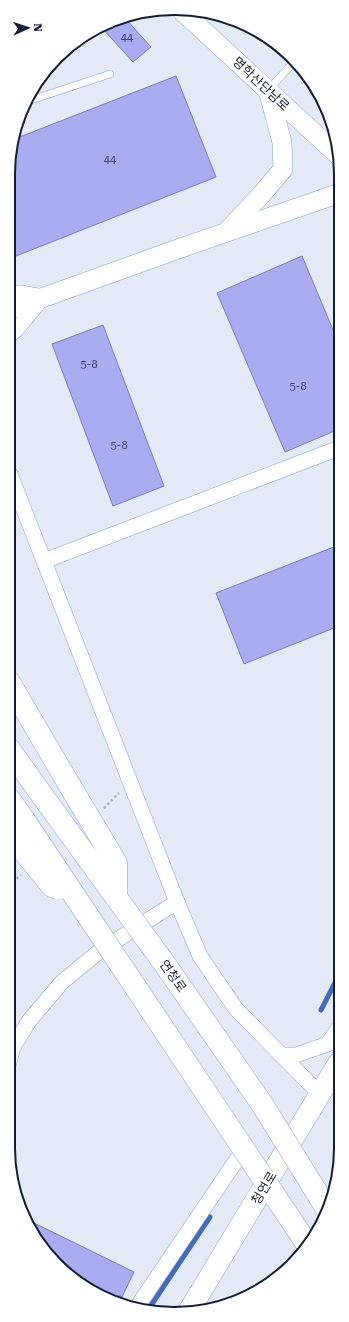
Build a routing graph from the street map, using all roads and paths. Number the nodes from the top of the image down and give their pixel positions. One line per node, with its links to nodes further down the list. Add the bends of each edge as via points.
1 (187, 15): 4 (street, 명학산단남로)
2 (291, 66): 4 (lane)
3 (110, 74): 5 (lane)
4 (268, 90): 6 (street, 명학산단남로); 8 (street, via 282,142 282,169)
5 (34, 99)
6 (332, 151)
7 (334, 196): 8 (street)
8 (224, 233): 10 (street)
9 (15, 294): 10 (street)
10 (43, 297): 11 (street); 12 (street)
11 (15, 308)
12 (15, 331)
13 (334, 450): 15 (street)
14 (15, 487): 15 (street)
15 (44, 561): 20 (street)
16 (15, 691): 19 (highway, bridge, via 116,863)
17 (15, 757): 19 (highway, 연청로, bridge)
18 (16, 827): 26 (highway, bridge, via 72,893)
19 (116, 897): 27 (highway, 연청로, bridge, via 262,1104)
20 (177, 902): 22 (street, via 101,950 62,982); 23 (street, via 200,956 236,1009)
21 (334, 1035): 23 (street, via 328,1044 296,1055)
22 (15, 1044)
23 (281, 1055): 25 (street)
24 (334, 1071): 25 (main road, 청연로)
25 (320, 1094): 30 (main road, 청연로)
26 (244, 1149): 28 (highway, bridge); 29 (street)
27 (324, 1204)
28 (304, 1240)
29 (140, 1303)
30 (192, 1306)

